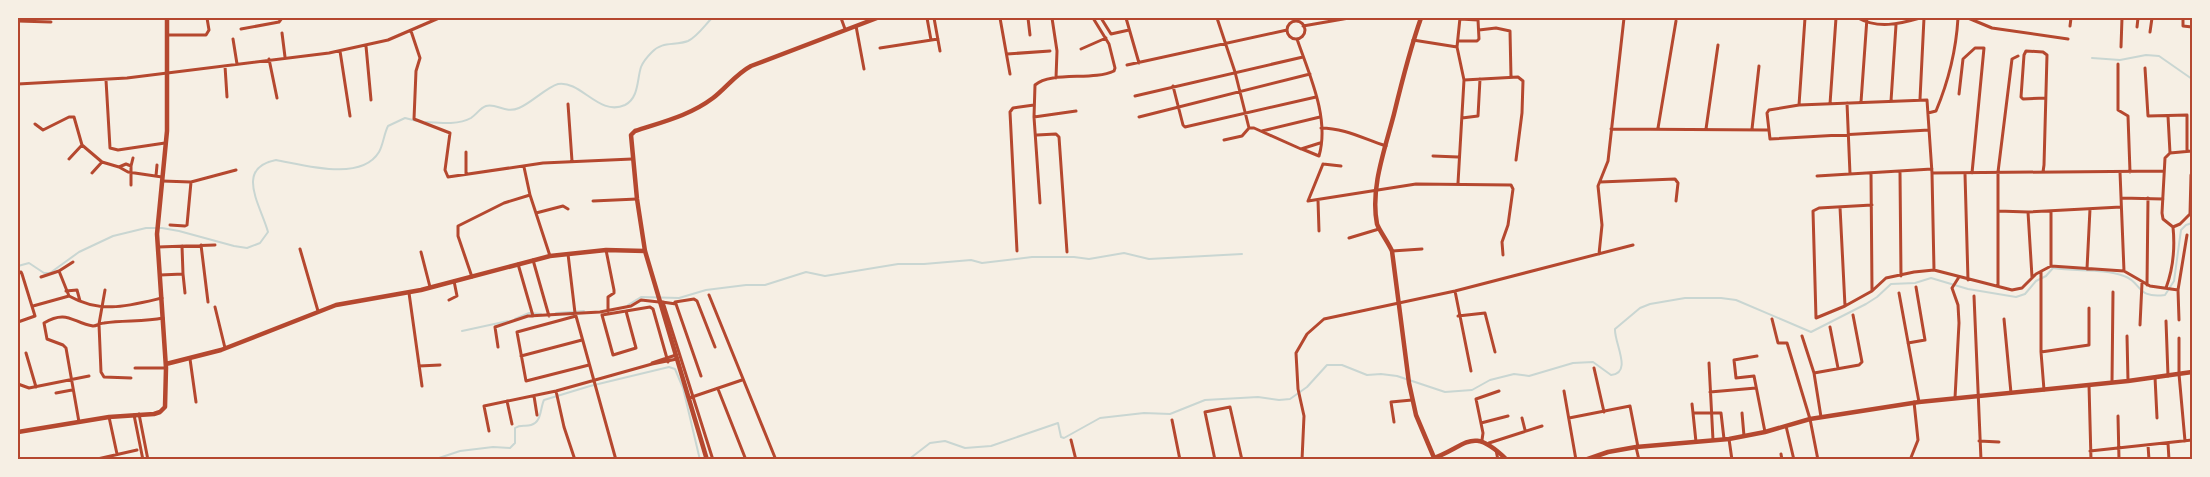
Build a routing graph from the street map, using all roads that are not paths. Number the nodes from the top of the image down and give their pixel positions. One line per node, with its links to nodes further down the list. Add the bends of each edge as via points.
1 (167, 18): 55 (street)
2 (207, 18): 55 (street, via 209,30 206,35)
3 (282, 18): 47 (street, via 279,22)
4 (439, 18): 52 (street)
5 (841, 18): 48 (street)
6 (877, 18): 41 (street)
7 (927, 18): 62 (street)
8 (934, 18): 59 (street)
9 (1000, 18): 75 (street)
10 (1028, 18): 56 (street)
11 (1052, 18): 93 (street, via 1057,51)
12 (1093, 18): 57 (street)
13 (1101, 18): 49 (street, via 1110,34)
14 (1126, 18): 49 (street)
15 (1218, 18): 65 (street)
16 (1349, 18): 35 (street)
17 (1421, 18): 63 (street)
18 (1460, 18): 51 (street, via 1478,19); 64 (street)
19 (1624, 18): 129 (street)
20 (1805, 18): 114 (street)
21 (1836, 18): 112 (street)
22 (1858, 18): 40 (street)
23 (1867, 18): 40 (street)
24 (1920, 18): 36 (street)
25 (1924, 18): 106 (street)
26 (1958, 18): 118 (street, via 1957,47 1946,85 1936,112)
27 (1968, 18): 33 (street)
28 (2071, 18): 44 (street)
29 (2122, 18): 69 (street)
30 (2138, 18): 45 (street)
31 (2152, 18): 53 (street)
32 (2182, 18): 46 (street, via 2183,26)
33 (1977, 19): 61 (street, via 1992,28)
34 (1294, 20): 43 (street); 50 (street)
35 (1323, 20): 43 (street)
36 (1904, 20): 42 (street)
37 (18, 21): 39 (street)
38 (1676, 21): 128 (street)
39 (51, 22)
40 (1867, 23): 42 (street); 109 (street)
41 (856, 25): 48 (street); 87 (street)
42 (1896, 25): 108 (street)
43 (1303, 26): 60 (street, via 1304,34)
44 (2070, 26)
45 (2137, 27)
46 (2192, 27)
47 (241, 29)
48 (844, 29): 151 (street, via 746,68 689,113 633,132 630,138)
49 (1129, 30): 80 (street)
50 (1287, 30): 60 (street, via 1290,37); 65 (street)
51 (1479, 30): 64 (street, via 1478,40); 92 (street, via 1496,28 1510,31)
52 (410, 31): 67 (street); 174 (street, via 420,58 416,71 415,120 449,132 446,175 448,178)
53 (2150, 32)
54 (282, 33): 78 (street)
55 (167, 35): 89 (street)
56 (1030, 35)
57 (1106, 38): 71 (street); 93 (street, via 1116,68 1113,72)
58 (233, 39): 81 (street)
59 (938, 39): 62 (street); 73 (street)
60 (1297, 39): 77 (street)
61 (2068, 39)
62 (931, 40): 70 (street)
63 (1413, 40): 68 (street); 141 (street)
64 (1458, 41): 68 (street)
65 (1226, 44): 80 (street); 88 (street)
66 (1718, 45): 130 (street)
67 (366, 46): 72 (street); 107 (street)
68 (1457, 47): 96 (street)
69 (2121, 47)
70 (880, 48)
71 (1081, 49)
72 (340, 51): 78 (street); 119 (street)
73 (940, 51)
74 (1050, 51): 75 (street)
75 (1007, 54): 90 (street)
76 (2018, 56): 166 (street, via 2012,58)
77 (1303, 57): 88 (street); 91 (street)
78 (285, 58): 79 (street)
79 (269, 59): 81 (street); 104 (street)
80 (1139, 63): 83 (street)
81 (237, 64): 84 (street)
82 (2118, 64): 169 (street, via 2118,110 2128,116)
83 (1127, 65)
84 (225, 66): 89 (street); 102 (street)
85 (1760, 66): 131 (street)
86 (2145, 68): 120 (street, via 2148,116)
87 (864, 69)
88 (1235, 72): 98 (street); 99 (street)
89 (167, 73): 95 (street); 138 (street)
90 (1010, 74)
91 (1310, 74): 99 (street); 103 (street)
92 (1511, 77): 94 (street); 153 (street, via 1520,78 1524,84)
93 (1056, 78): 113 (street, via 1035,84)
94 (1480, 79): 96 (street); 124 (street, via 1478,116)
95 (106, 80): 97 (street); 138 (street, via 110,148 118,150)
96 (1464, 80): 124 (street)
97 (18, 84)
98 (1173, 86): 101 (street); 115 (street)
99 (1241, 91): 115 (street); 117 (street)
100 (1959, 94): 173 (street, via 1963,59 1976,48 1984,48)
101 (1135, 96)
102 (227, 97)
103 (1316, 97): 117 (street); 123 (street)
104 (277, 98)
105 (2046, 98): 105 (street, via 2021,97 2025,52 2047,55); 167 (street)
106 (1920, 99): 108 (street); 118 (street, via 1927,100)
107 (372, 100)
108 (1891, 101): 109 (street)
109 (1861, 102): 110 (street)
110 (1848, 103): 112 (street); 136 (street)
111 (568, 104): 154 (street)
112 (1830, 104): 114 (street)
113 (1034, 105): 121 (street); 219 (street, via 1013,108 1010,112)
114 (1799, 105): 132 (street, via 1770,110 1767,113)
115 (1178, 107): 117 (street, via 1185,127); 122 (street)
116 (1076, 111): 121 (street)
117 (1245, 112): 126 (street)
118 (1928, 113): 133 (street)
119 (350, 116)
120 (2168, 116): 145 (street, via 2187,115); 146 (street)
121 (1034, 117): 135 (street)
122 (1139, 117)
123 (1320, 117): 127 (street); 134 (street)
124 (1462, 118): 149 (street)
125 (35, 124): 140 (street, via 42,130 74,117)
126 (1249, 128): 134 (street); 137 (street, via 1242,136)
127 (1321, 128): 139 (street); 141 (street, via 1369,138)
128 (1658, 128): 129 (street); 130 (street)
129 (1611, 129): 182 (street, via 1608,161)
130 (1706, 129): 131 (street)
131 (1752, 129): 132 (street)
132 (1768, 130): 136 (street, via 1770,139)
133 (1928, 130): 136 (street); 163 (street)
134 (1261, 131): 142 (street)
135 (1037, 135): 194 (street); 222 (street, via 1056,134 1059,137)
136 (1849, 135): 175 (street)
137 (1224, 140)
138 (165, 143): 180 (street)
139 (1320, 143): 142 (street); 147 (street)
140 (82, 145): 152 (street); 155 (street)
141 (1386, 146): 185 (street)
142 (1301, 149): 147 (street)
143 (2192, 151): 145 (street)
144 (466, 152): 174 (street)
145 (2187, 152): 146 (street)
146 (2170, 153): 164 (street, via 2165,158)
147 (1318, 156): 156 (street)
148 (1433, 156): 149 (street)
149 (1458, 157): 183 (street)
150 (133, 158): 158 (street)
151 (632, 158): 154 (street); 189 (street)
152 (69, 159)
153 (1516, 160)
154 (572, 161): 161 (street)
155 (102, 162): 160 (street); 170 (street)
156 (1323, 164): 159 (street); 192 (street, via 1308,201)
157 (157, 165): 178 (street)
158 (131, 166): 160 (street); 171 (street)
159 (1341, 166)
160 (119, 167): 171 (street)
161 (524, 167): 174 (street); 186 (street)
162 (236, 170): 181 (street)
163 (1932, 171): 165 (street); 176 (street); 232 (street)
164 (2164, 171): 169 (street); 190 (street)
165 (1900, 172): 172 (street); 239 (street)
166 (1998, 172): 167 (street); 173 (street); 200 (street)
167 (2043, 172): 168 (street)
168 (2120, 172): 169 (street); 187 (street)
169 (2130, 172)
170 (92, 173)
171 (132, 173): 178 (street); 184 (street)
172 (1871, 173): 175 (street); 195 (street)
173 (1972, 173): 176 (street)
174 (466, 174)
175 (1850, 174): 179 (street)
176 (1965, 174): 244 (street)
177 (2191, 175): 205 (street, via 2190,214)
178 (156, 176): 180 (street)
179 (1817, 176)
180 (162, 179): 181 (street); 214 (street, via 156,234)
181 (191, 182): 204 (street, via 187,225)
182 (1599, 182): 193 (street, via 1675,179 1678,183); 224 (street, via 1602,225)
183 (1458, 183): 185 (street); 225 (street, via 1512,187 1508,226 1502,242)
184 (131, 185)
185 (1376, 189): 192 (street); 206 (street)
186 (530, 195): 203 (street); 241 (street, via 504,203 458,226 458,236)
187 (2121, 198): 188 (street); 197 (street)
188 (2148, 198): 190 (street); 248 (street)
189 (637, 199): 191 (street); 218 (street)
190 (2163, 199): 205 (street, via 2163,219)
191 (593, 201)
192 (1318, 201): 207 (street)
193 (1676, 201)
194 (1040, 203)
195 (1872, 205): 196 (street); 256 (street)
196 (1840, 207): 272 (street); 272 (street, via 1813,211 1815,317)
197 (2121, 207): 199 (street); 233 (street)
198 (568, 209): 203 (street, via 560,206)
199 (2090, 209): 201 (street); 231 (street)
200 (1998, 211): 202 (street); 247 (street)
201 (2051, 211): 202 (street); 230 (street)
202 (2028, 212): 243 (street)
203 (536, 213): 226 (street)
204 (170, 225)
205 (2173, 226): 251 (street, via 2172,272)
206 (1379, 229): 209 (street); 220 (street)
207 (1319, 230)
208 (2187, 235): 253 (street)
209 (1349, 238)
210 (215, 244): 211 (street)
211 (201, 245): 212 (street); 268 (street)
212 (182, 246): 214 (street); 237 (street)
213 (1633, 246): 224 (street)
214 (158, 247): 238 (street)
215 (300, 249): 277 (street)
216 (1422, 249): 220 (street)
217 (606, 250): 218 (street); 223 (street); 278 (street, via 614,290 608,297)
218 (645, 251): 266 (street)
219 (1017, 251)
220 (1392, 251): 270 (street)
221 (421, 252): 250 (street)
222 (1067, 252)
223 (568, 254): 226 (street); 279 (street)
224 (1599, 254): 255 (street)
225 (1503, 255)
226 (550, 256): 227 (street)
227 (533, 260): 229 (street); 282 (street)
228 (73, 262): 234 (street)
229 (518, 264): 241 (street); 281 (street)
230 (2051, 266): 231 (street); 236 (street)
231 (2087, 269): 233 (street)
232 (1934, 270): 239 (street); 242 (street)
233 (2124, 270): 246 (street)
234 (59, 271): 240 (street); 254 (street)
235 (18, 273): 271 (street, via 22,274)
236 (2041, 273): 243 (street); 302 (street)
237 (183, 274): 238 (street); 257 (street)
238 (160, 275): 264 (street)
239 (1901, 276): 256 (street, via 1886,278)
240 (41, 277)
241 (472, 277): 245 (street)
242 (1959, 277): 244 (street); 350 (street, via 1952,288 1958,305 1959,323)
243 (2032, 278): 247 (street, via 2028,284 2012,290)
244 (1968, 280): 247 (street)
245 (454, 282): 250 (street); 265 (street, via 457,296)
246 (2142, 284): 248 (street); 291 (street)
247 (1998, 285)
248 (2147, 285): 251 (street)
249 (1916, 286): 297 (street, via 1925,340)
250 (430, 288): 259 (street)
251 (2166, 288): 253 (street)
252 (105, 290): 273 (street)
253 (2176, 290): 287 (street)
254 (66, 291): 262 (street); 267 (street, via 77,290)
255 (1455, 291): 270 (street); 283 (street)
256 (1872, 291): 272 (street)
257 (185, 292)
258 (2113, 292): 331 (street)
259 (409, 293): 277 (street); 315 (street)
260 (1899, 293): 297 (street)
261 (709, 294): 329 (street)
262 (69, 296): 267 (street); 271 (street)
263 (1974, 296): 348 (street)
264 (162, 298): 273 (street); 284 (street)
265 (449, 300)
266 (659, 300): 269 (street); 278 (street, via 641,300 631,306); 307 (street); 349 (street)
267 (80, 301): 273 (street)
268 (208, 302)
269 (675, 302): 299 (street, via 697,301); 324 (street)
270 (1400, 303): 351 (street); 415 (street, via 1326,318 1302,340 1296,353 1304,416)
271 (33, 306): 289 (street, via 35,317)
272 (1844, 306)
273 (104, 307): 290 (street)
274 (215, 307): 300 (street)
275 (2089, 308): 302 (street, via 2089,345)
276 (626, 310): 276 (street, via 636,348 613,356 601,316); 306 (street, via 652,308)
277 (318, 311): 300 (street)
278 (608, 311): 279 (street)
279 (575, 313): 282 (street)
280 (1853, 315): 318 (street, via 1862,360 1859,365)
281 (533, 316): 282 (street); 298 (street, via 495,327)
282 (549, 316)
283 (1458, 316): 301 (street, via 1485,313); 319 (street)
284 (163, 318): 290 (street); 314 (street)
285 (1772, 319): 369 (street, via 1778,343 1787,343)
286 (2004, 320): 346 (street)
287 (2179, 320)
288 (2166, 321): 325 (street)
289 (18, 322)
290 (99, 324): 327 (street, via 102,376); 328 (street, via 93,326 72,318 44,323 47,339 66,348)
291 (2140, 325)
292 (1830, 327): 318 (street)
293 (1802, 336): 321 (street)
294 (2127, 336): 330 (street)
295 (2179, 338): 322 (street)
296 (582, 340): 304 (street); 304 (street, via 573,315 517,332); 311 (street)
297 (1908, 343): 354 (street)
298 (498, 347)
299 (715, 347)
300 (225, 348): 308 (street)
301 (1495, 352)
302 (2041, 352): 340 (street)
303 (26, 353): 335 (street)
304 (521, 356): 311 (street, via 527,381)
305 (1757, 356): 337 (street, via 1734,360 1736,378 1754,376)
306 (666, 357): 307 (street); 309 (street); 312 (street)
307 (676, 357): 309 (street); 349 (street)
308 (190, 359): 314 (street); 353 (street)
309 (668, 362): 312 (street)
310 (1708, 363): 344 (street)
311 (589, 364): 332 (street)
312 (652, 364): 332 (street)
313 (440, 365): 315 (street)
314 (166, 366): 316 (street); 359 (street, via 165,407 154,414)
315 (419, 366): 336 (street)
316 (135, 368)
317 (1594, 368): 356 (street)
318 (1838, 368): 321 (street)
319 (1470, 372)
320 (2192, 372): 322 (street)
321 (1814, 373): 365 (street)
322 (2178, 374): 325 (street); 388 (street)
323 (89, 376): 328 (street)
324 (701, 376)
325 (2168, 376): 326 (street)
326 (2155, 377): 330 (street); 368 (street)
327 (131, 378)
328 (70, 379): 335 (street); 339 (street)
329 (742, 380): 338 (street); 410 (street)
330 (2128, 381): 331 (street)
331 (2112, 382): 334 (street)
332 (593, 383): 343 (street); 406 (street)
333 (18, 384): 335 (street, via 26,388)
334 (2089, 385): 340 (street); 398 (street)
335 (36, 386)
336 (422, 386)
337 (1756, 388): 344 (street); 380 (street)
338 (718, 389): 349 (street); 409 (street)
339 (72, 390): 345 (street); 371 (street)
340 (2044, 390): 346 (street)
341 (1499, 391): 373 (street, via 1476,398)
342 (1564, 391): 367 (street)
343 (556, 392): 347 (street); 405 (street)
344 (1710, 392): 357 (street)
345 (56, 393)
346 (2011, 393): 348 (street)
347 (534, 396): 352 (street); 361 (street)
348 (1978, 396): 350 (street); 387 (street)
349 (691, 397): 407 (street); 408 (street)
350 (1955, 398): 354 (street)
351 (1412, 400): 372 (street, via 1392,402); 401 (street)
352 (507, 401): 374 (street); 378 (street, via 484,406)
353 (196, 402)
354 (1917, 402): 365 (street); 425 (street, via 1918,440)
355 (1692, 404): 360 (street)
356 (1604, 412): 367 (street); 394 (street, via 1630,406)
357 (1710, 413): 360 (street); 382 (street, via 1722,413); 385 (street)
358 (1742, 413): 381 (street)
359 (136, 414): 364 (street); 403 (street); 404 (street)
360 (1693, 414): 389 (street)
361 (537, 416)
362 (1508, 416): 373 (street)
363 (2118, 416): 396 (street)
364 (109, 417): 371 (street); 399 (street)
365 (1821, 417): 369 (street)
366 (1522, 418): 377 (street)
367 (1569, 418): 418 (street)
368 (2157, 418)
369 (1810, 419): 376 (street); 424 (street)
370 (1172, 420): 412 (street)
371 (79, 422): 379 (street)
372 (1394, 422)
373 (1481, 423): 384 (street)
374 (512, 424)
375 (1542, 426): 377 (street)
376 (1786, 426): 380 (street); 423 (street)
377 (1525, 430): 392 (street)
378 (489, 431)
379 (18, 432)
380 (1765, 432): 381 (street)
381 (1744, 436): 382 (street)
382 (1726, 439): 385 (street); 421 (street)
383 (1071, 440): 411 (street)
384 (1482, 440): 392 (street); 401 (street, via 1464,442)
385 (1713, 440): 389 (street)
386 (2192, 440): 388 (street)
387 (1979, 441): 390 (street); 426 (street)
388 (2186, 441): 391 (street)
389 (1696, 442): 394 (street)
390 (1999, 442)
391 (2168, 442): 393 (street); 430 (street)
392 (1489, 444): 395 (street)
393 (2148, 446): 396 (street); 429 (street)
394 (1637, 447): 419 (street); 420 (street)
395 (1496, 449): 416 (street); 417 (street)
396 (2119, 449): 398 (street); 428 (street)
397 (136, 450): 399 (street)
398 (2090, 451): 427 (street)
399 (116, 454): 402 (street)
400 (1782, 454): 422 (street)
401 (1433, 459)
402 (93, 460)
403 (143, 460)
404 (148, 460)
405 (575, 460)
406 (616, 460)
407 (707, 460)
408 (713, 460)
409 (746, 460)
410 (776, 460)
411 (1076, 460)
412 (1180, 460)
413 (1215, 460): 414 (street, via 1204,412 1230,407)
414 (1242, 460)
415 (1302, 460)
416 (1498, 460)
417 (1507, 460)
418 (1576, 460)
419 (1585, 460)
420 (1639, 460)
421 (1732, 460)
422 (1782, 460)
423 (1794, 460)
424 (1818, 460)
425 (1910, 460)
426 (1981, 460)
427 (2091, 460)
428 (2119, 460)
429 (2149, 460)
430 (2169, 460)

